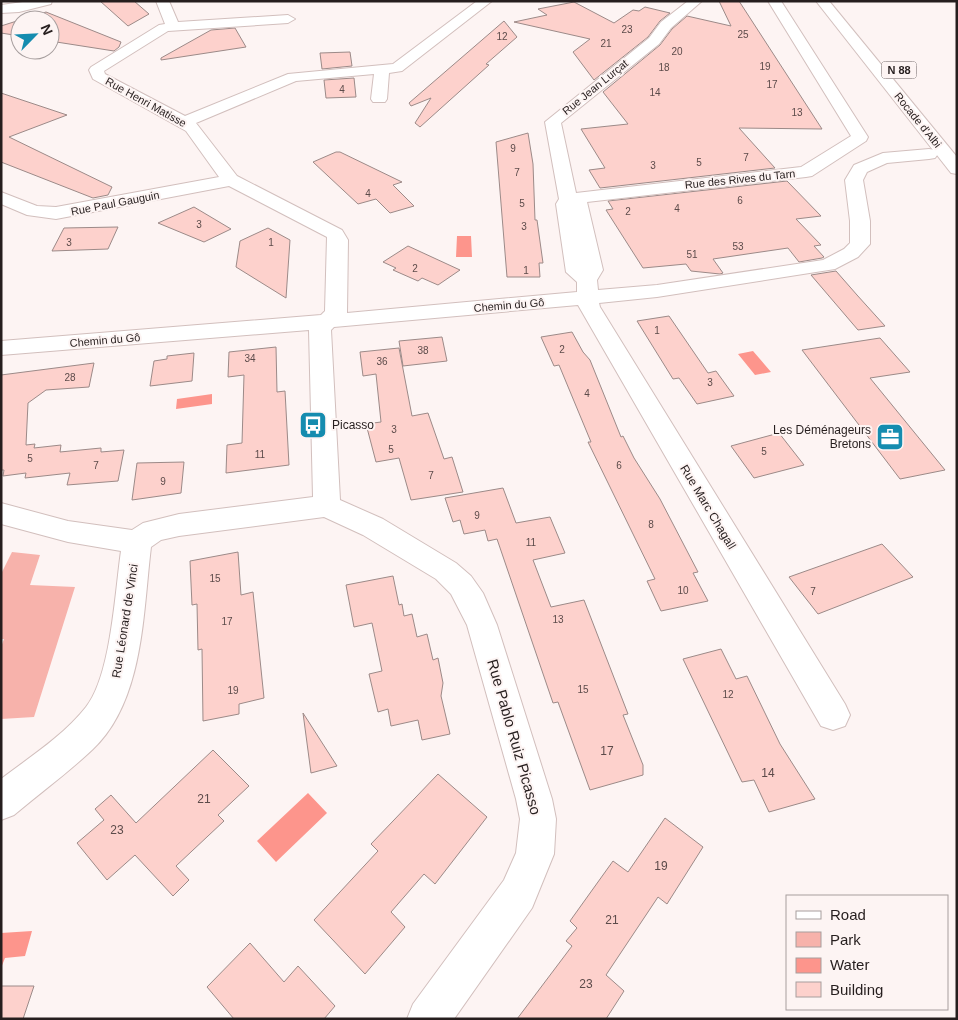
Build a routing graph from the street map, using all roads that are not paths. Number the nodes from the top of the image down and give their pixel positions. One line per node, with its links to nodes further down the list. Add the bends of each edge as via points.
1 (46, 1): 7 (main road)
2 (162, 1): 9 (main road)
3 (486, 1): 10 (main road, via 406,64)
4 (696, 1): 17 (main road, Rue Jean Lurçat, via 666,26 654,41 553,122)
5 (774, 1): 17 (main road, Rue des Rives du Tarn, via 860,137 806,172)
6 (822, 1): 14 (main road, Rocade d'Albi / N 88)
7 (1, 9)
8 (288, 19): 9 (main road, Rue Henri Matisse)
9 (173, 27): 12 (main road, Rue Henri Matisse, via 164,28 96,70 98,76)
10 (382, 70): 11 (main road); 12 (main road, via 293,77 206,116)
11 (379, 99)
12 (184, 122): 15 (main road, Rue Henri Matisse)
13 (929, 154): 18 (main road, Chemin du Gô, via 883,158 860,169 854,180 860,244 851,253 828,265 657,291)
14 (957, 168)
15 (231, 180): 16 (main road, Rue Paul Gauguin, via 56,213 34,211); 19 (main road, Rue Henri Matisse, via 335,234 338,240 336,313)
16 (1, 197)
17 (568, 199): 18 (main road, Rue Jean Lurçat, via 565,204 576,272)
18 (588, 289): 19 (main road, Chemin du Gô); 24 (main road, Rue Marc Chagall, via 589,307)
19 (328, 321): 20 (main road, Chemin du Gô); 21 (main road, via 320,329)
20 (1, 348)
21 (327, 506): 23 (main road, via 179,525 153,531); 26 (main road, Rue Pablo Ruiz Picasso, via 373,527 446,571 461,585 482,625 538,819 535,854 518,894)
22 (1, 514): 23 (main road, via 35,525)
23 (137, 542): 25 (main road, Rue Léonard de Vinci, via 120,668 112,693 82,737)
24 (833, 715)
25 (1, 802)
26 (428, 1019)

